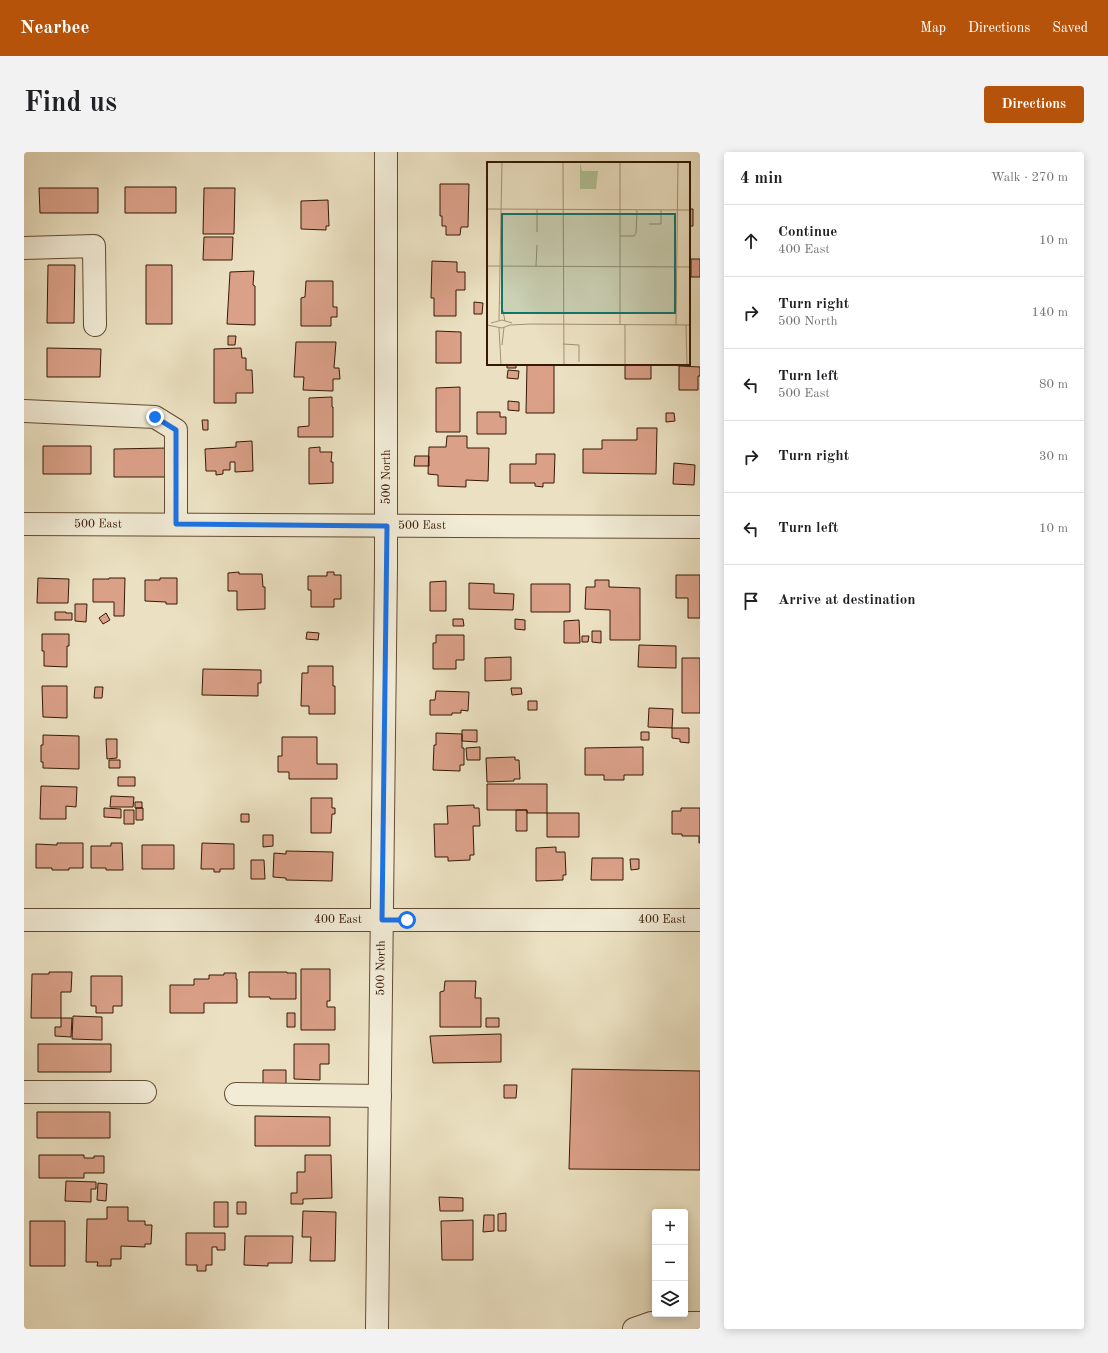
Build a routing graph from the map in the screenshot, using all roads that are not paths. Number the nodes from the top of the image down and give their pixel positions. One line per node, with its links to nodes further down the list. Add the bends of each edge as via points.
1 (386, 152): 7 (street, 500 North)
2 (24, 248): 3 (street, via 94,246)
3 (95, 325)
4 (24, 411): 6 (street, via 155,417 176,430)
5 (24, 524): 6 (street, 500 East)
6 (176, 524): 7 (street, 500 East)
7 (387, 526): 8 (street, 500 East); 10 (street, 500 North)
8 (700, 527)
9 (24, 920): 10 (street, 400 East)
10 (382, 920): 11 (street, 400 East); 15 (street, 500 North)
11 (700, 920)
12 (24, 1092): 13 (street)
13 (145, 1092)
14 (236, 1094): 15 (street)
15 (380, 1096): 17 (street, 500 North)
16 (700, 1323): 18 (street, via 651,1323)
17 (377, 1329)
18 (634, 1329)

